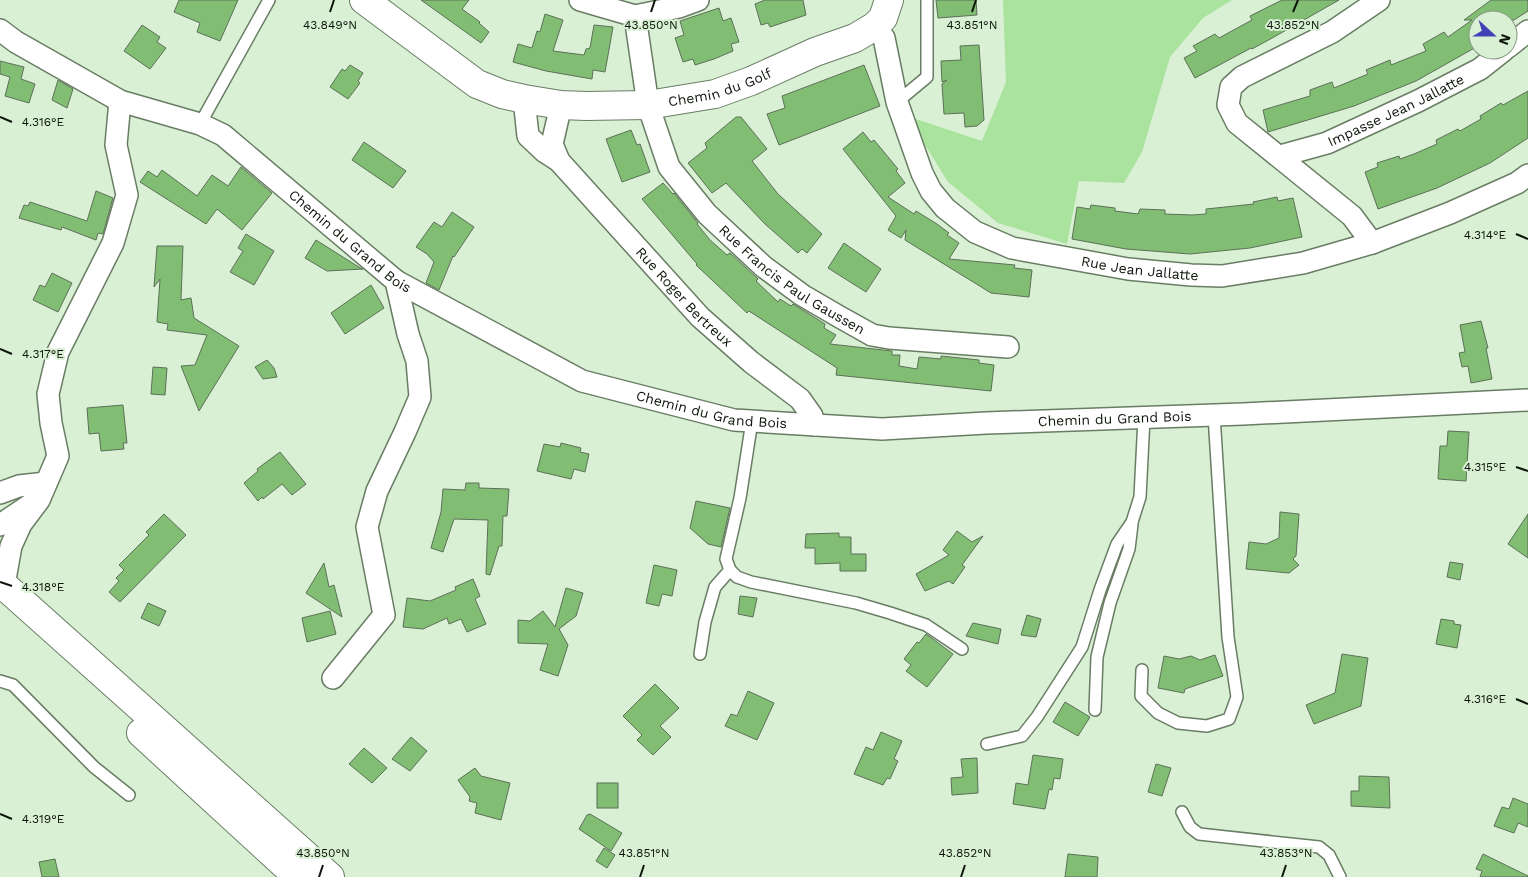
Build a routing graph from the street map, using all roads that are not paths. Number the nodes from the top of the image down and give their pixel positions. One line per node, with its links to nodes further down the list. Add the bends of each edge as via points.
1 (269, 0): 19 (lane)
2 (364, 0): 14 (main road, via 477,84)
3 (580, 0): 8 (street)
4 (698, 0): 8 (street)
5 (889, 0): 9 (main road, Chemin du Golf, via 883,18)
6 (927, 0): 16 (lane, via 927,76)
7 (1379, 0): 20 (street, via 1332,32 1242,77 1230,87 1228,105 1237,123)
8 (635, 16): 18 (street, Rue Francis Paul Gaussen)
9 (875, 26): 16 (street, Rue Jean Jallatte, via 884,38); 18 (main road, Chemin du Golf, via 855,38 715,94)
10 (0, 30): 15 (street, Chemin du Grand Bois)
11 (1528, 31): 12 (street)
12 (1518, 39)
13 (1491, 60): 20 (street, Impasse Jean Jallatte, via 1418,101 1327,143)
14 (524, 99): 17 (main road, Chemin du Golf); 21 (street, Rue Roger Bertreux, via 528,136)
15 (120, 101): 19 (street, Chemin du Grand Bois); 31 (street, via 116,145 127,195 113,243 58,352 48,394 58,456)
16 (897, 102): 23 (street, Rue Jean Jallatte, via 930,191 945,208 976,232 1012,248 1128,269 1222,276 1303,262)
17 (561, 105): 18 (main road, Chemin du Golf); 21 (street, Rue Roger Bertreux, via 552,144)
18 (648, 105): 25 (street, Rue Francis Paul Gaussen, via 669,167 707,214 764,267 802,295 872,336)
19 (200, 124): 24 (street, Chemin du Grand Bois, via 223,135)
20 (1280, 156): 23 (street, via 1352,216)
21 (559, 161): 30 (street, Rue Roger Bertreux, via 700,317 800,399 812,416)
22 (1528, 175): 23 (street, Rue Jean Jallatte, via 1450,214)
23 (1372, 244)
24 (396, 281): 29 (street, Chemin du Grand Bois, via 582,381 734,420); 40 (street, via 417,361 420,397 377,491 367,527 384,615)
25 (1008, 347)
26 (1528, 400): 27 (street, Chemin du Grand Bois)
27 (1214, 415): 28 (street, Chemin du Grand Bois); 39 (lane, via 1228,637 1237,698 1228,718 1207,726 1178,724 1158,714 1141,696)
28 (1144, 418): 30 (street, Chemin du Grand Bois, via 882,429); 33 (lane, via 1140,497)
29 (752, 421): 30 (street, Chemin du Grand Bois); 35 (lane, via 726,559)
30 (814, 425)
31 (43, 492): 32 (street, via 19,486); 34 (street); 36 (street, via 10,546)
32 (0, 493)
33 (1132, 522): 42 (lane, via 1129,549 1096,657); 43 (lane, via 1117,544 1082,647 1037,717 1022,736)
34 (0, 525)
35 (730, 570): 37 (lane, via 737,577 751,582 856,603 926,624); 38 (lane, via 715,587)
36 (1, 590): 46 (main road); 47 (main road)
37 (962, 649)
38 (700, 654)
39 (1142, 670)
40 (333, 678)
41 (0, 681): 44 (lane, via 13,685 94,767)
42 (1095, 710)
43 (987, 744)
44 (129, 795)
45 (1182, 812): 48 (lane, via 1190,827 1199,834 1319,847 1330,855)
46 (298, 877)
47 (330, 877)
48 (1340, 877)

